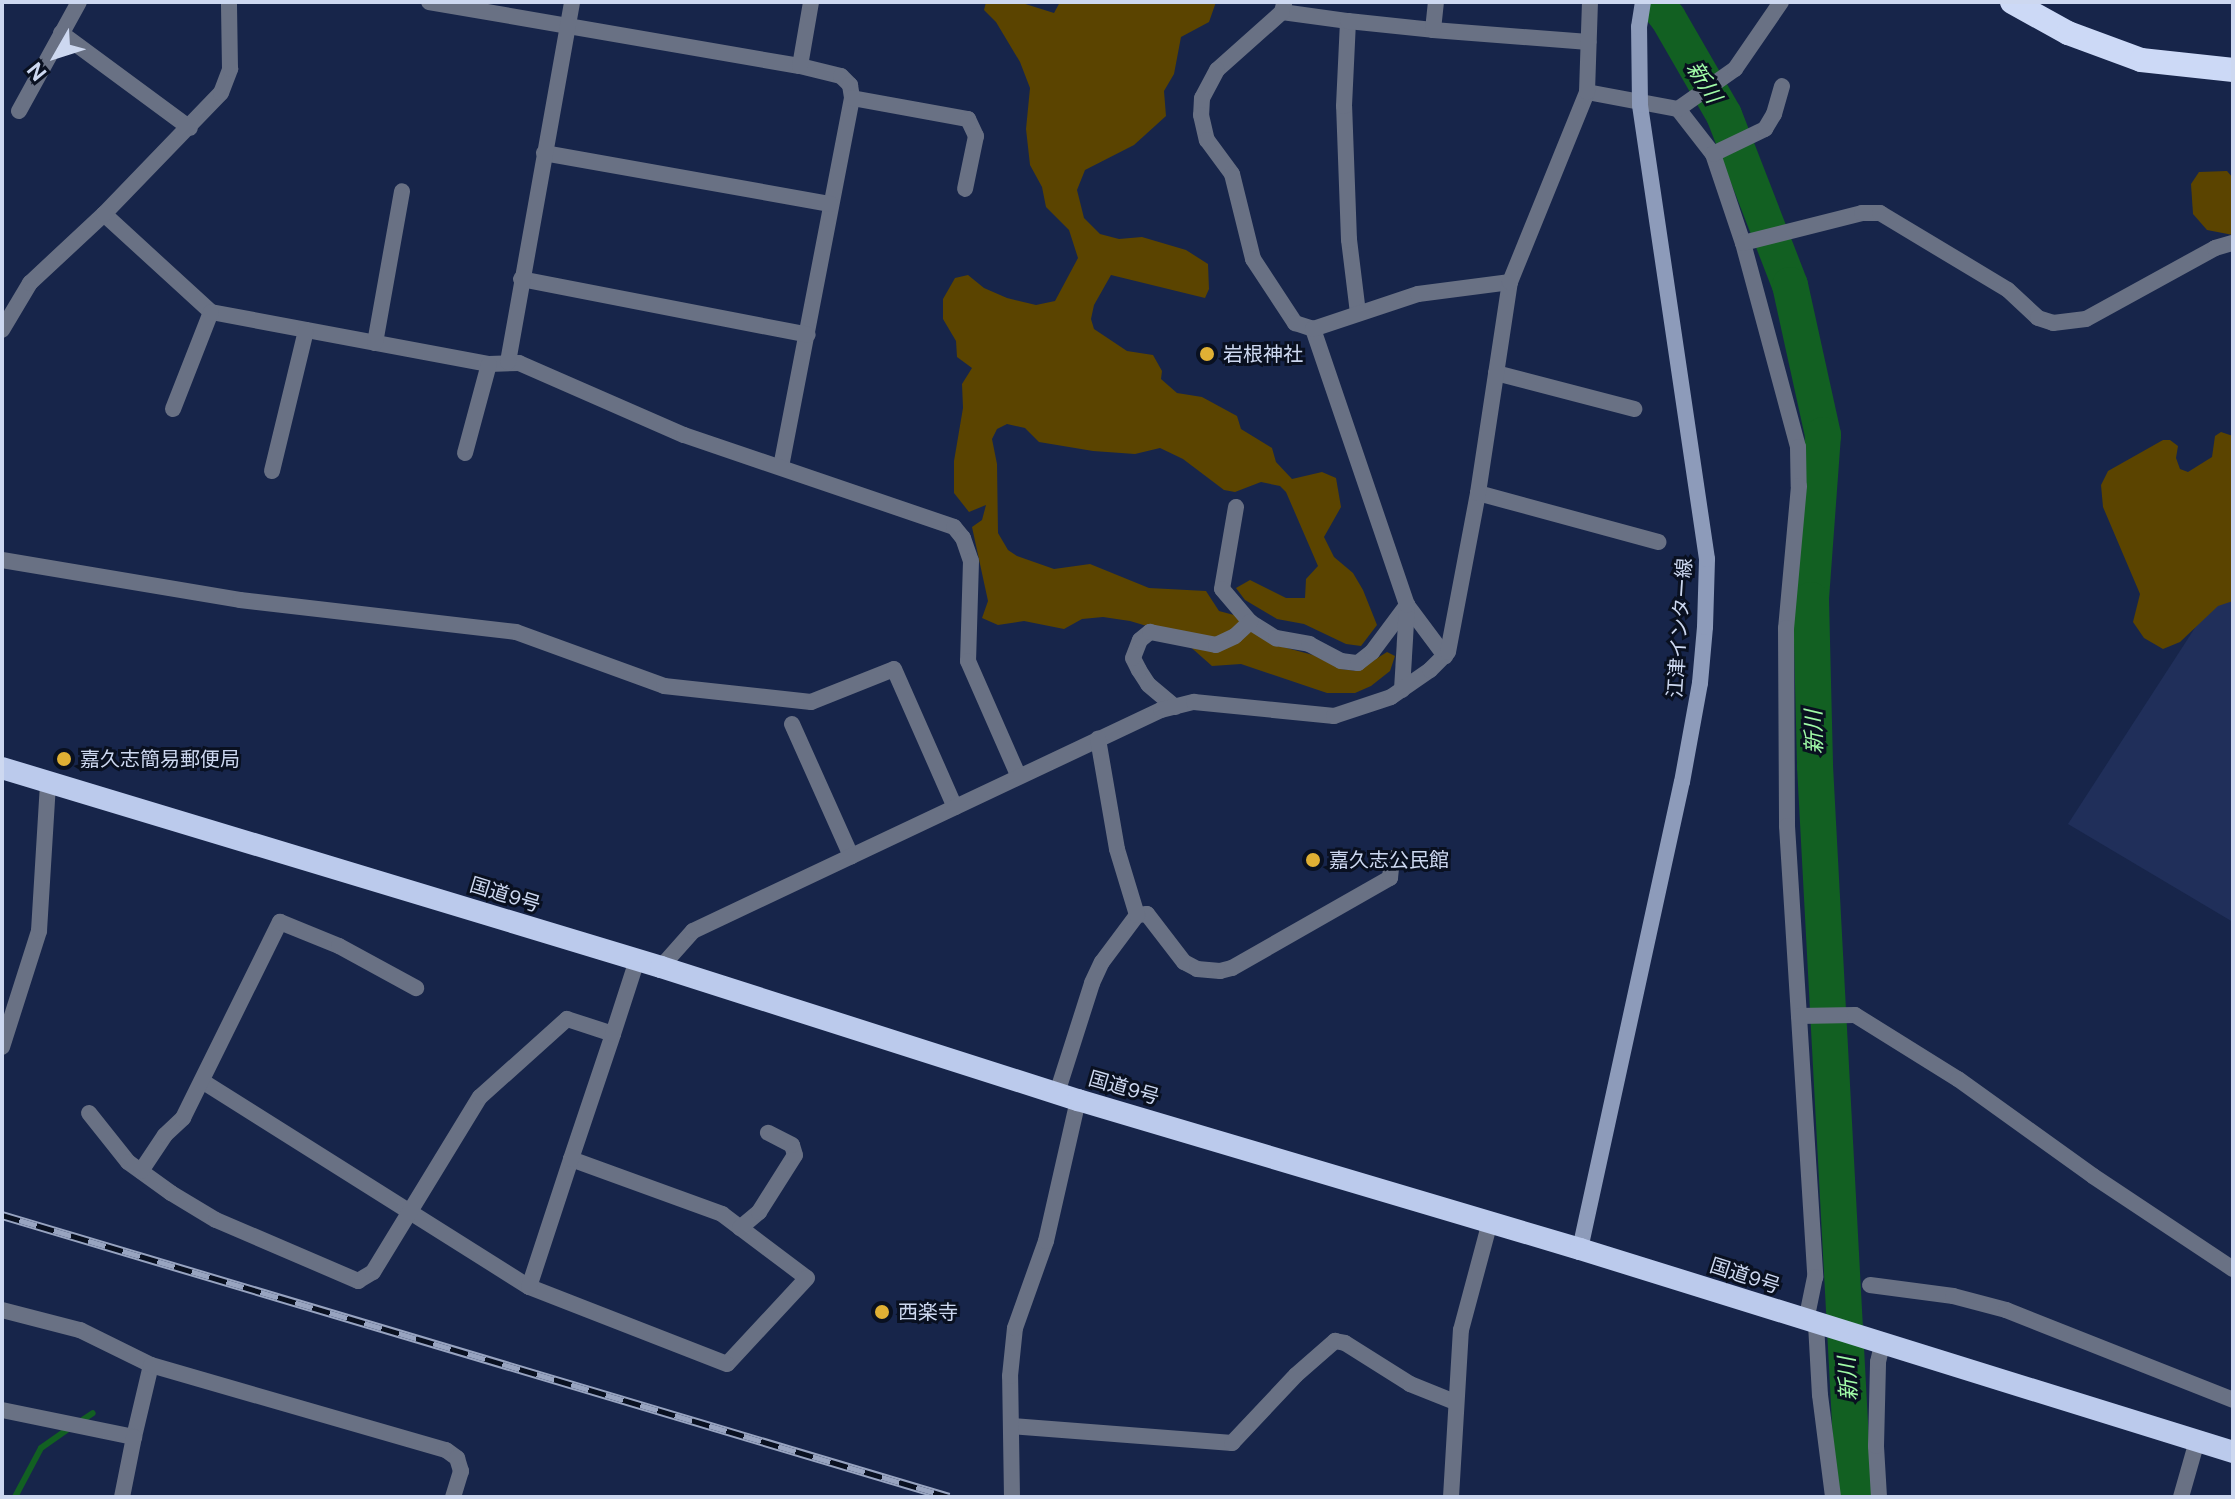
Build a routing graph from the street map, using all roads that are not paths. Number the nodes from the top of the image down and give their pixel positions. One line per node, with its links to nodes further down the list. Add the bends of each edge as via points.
1 (79, 2): 15 (street)
2 (229, 2): 25 (street, via 227,83)
3 (429, 2): 13 (street)
4 (572, 2): 13 (street)
5 (811, 2): 17 (street)
6 (1436, 2): 14 (street)
7 (1590, 2): 16 (street)
8 (1643, 2): 22 (main road, 江津インター線)
9 (1781, 2): 23 (street, via 1744,59)
10 (2012, 2): 18 (highway, via 2099,47 2141,60)
11 (1283, 7): 12 (street); 38 (street, via 1217,70 1202,98 1201,115 1207,140 1232,174 1253,259 1295,323)
12 (1348, 21): 14 (street); 37 (street, via 1344,106 1349,240)
13 (567, 26): 17 (street); 26 (street)
14 (1433, 30): 16 (street)
15 (61, 33): 24 (street); 25 (street)
16 (1589, 42): 20 (street)
17 (800, 66): 21 (street, via 841,76 850,85)
18 (2233, 70)
19 (1782, 86): 27 (street, via 1770,123)
20 (1587, 92): 22 (street); 35 (street)
21 (852, 98): 28 (street, via 968,119 976,136); 30 (street)
22 (1640, 105): 23 (street); 84 (main road, 江津インター線, via 1707,559 1705,627 1682,782)
23 (1684, 106): 27 (street)
24 (19, 111)
25 (190, 128): 31 (street)
26 (544, 153): 30 (street); 34 (street)
27 (1716, 153): 32 (street)
28 (965, 189)
29 (402, 191): 42 (street)
30 (831, 204): 41 (street)
31 (104, 214): 36 (street); 39 (street, via 30,283)
32 (1747, 242): 33 (street, via 1880,213 2053,323 2086,319); 72 (street, via 1798,447 1786,628 1786,760)
33 (2233, 243)
34 (521, 279): 41 (street); 43 (street)
35 (1510, 282): 37 (street, via 1418,294); 45 (street)
36 (211, 312): 40 (street); 46 (street)
37 (1358, 313): 38 (street)
38 (1313, 329): 55 (street)
39 (2, 330)
40 (306, 330): 42 (street); 50 (street)
41 (808, 335): 49 (street)
42 (375, 343): 44 (street)
43 (508, 362): 44 (street); 49 (street, via 684,435)
44 (489, 364): 48 (street)
45 (1496, 373): 47 (street); 51 (street)
46 (173, 409)
47 (1634, 409)
48 (465, 453)
49 (781, 467): 63 (street, via 958,530 971,561 968,661)
50 (272, 471)
51 (1478, 493): 53 (street); 57 (street)
52 (1236, 507): 56 (street, via 1222,589)
53 (1658, 542)
54 (2, 560): 65 (street, via 240,600 516,632 664,686 811,702 894,669)
55 (1407, 605): 56 (street, via 1358,663 1276,638); 57 (street); 58 (street)
56 (1250, 622): 59 (street, via 1216,645 1150,632 1140,640 1133,658 1139,670)
57 (1445, 656): 58 (street)
58 (1402, 690): 59 (street, via 1334,716 1194,702)
59 (1175, 707): 61 (street)
60 (792, 724): 66 (street)
61 (1098, 739): 63 (street); 68 (street, via 1117,849)
62 (2, 768): 64 (highway, 国道9号)
63 (1018, 775): 65 (street)
64 (48, 783): 69 (highway, 国道9号); 74 (street, via 39,931)
65 (955, 807): 66 (street)
66 (851, 856): 70 (street, via 693,931)
67 (1392, 858): 68 (street, via 1390,878 1220,971 1184,962 1147,914)
68 (1137, 915): 76 (street, via 1092,983)
69 (637, 960): 70 (highway, 国道9号); 73 (street)
70 (661, 967): 76 (highway, 国道9号)
71 (416, 988): 75 (street, via 339,946 280,922)
72 (1804, 1016): 85 (street, via 1848,1013 1916,1050); 89 (street)
73 (613, 1034): 79 (street); 81 (street, via 567,1019 480,1097)
74 (2, 1047)
75 (202, 1081): 80 (street, via 183,1118); 81 (street)
76 (1068, 1096): 82 (highway, 国道9号); 95 (street, via 1046,1241 1015,1328)
77 (89, 1113): 80 (street)
78 (768, 1133): 83 (street, via 792,1145 795,1155 759,1212)
79 (571, 1159): 83 (street, via 722,1214); 87 (street)
80 (141, 1171): 81 (street, via 216,1220 358,1281 373,1272)
81 (410, 1212): 87 (street)
82 (1490, 1222): 84 (highway, 国道9号); 93 (street, via 1461,1330)
83 (740, 1228): 87 (street, via 807,1278 727,1364)
84 (1580, 1249): 89 (highway, 国道9号)
85 (2233, 1269)
86 (1870, 1285): 92 (street, via 1953,1296 2006,1310)
87 (529, 1287)
88 (2, 1310): 91 (street, via 80,1330)
89 (1816, 1324): 90 (highway, 国道9号); 103 (street)
90 (1876, 1343): 97 (highway, 国道9号); 104 (street)
91 (151, 1365): 96 (street); 100 (street, via 446,1450 457,1458 461,1471)
92 (2233, 1400)
93 (1455, 1402): 95 (street, via 1410,1384 1335,1341 1232,1443); 102 (street)
94 (2, 1410): 96 (street)
95 (1011, 1426): 101 (street)
96 (134, 1437): 99 (street)
97 (2197, 1441): 98 (highway, 国道9号); 105 (street)
98 (2233, 1452)
99 (122, 1497)
100 (453, 1497)
101 (1012, 1497)
102 (1451, 1497)
103 (1833, 1497)
104 (1879, 1497)
105 (2181, 1497)

